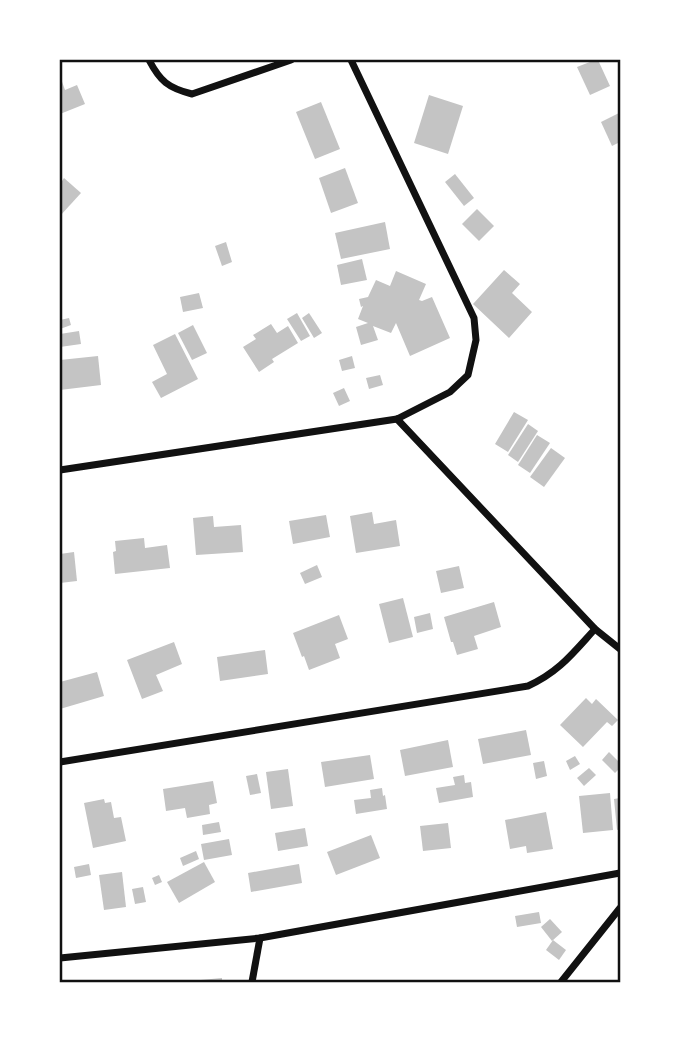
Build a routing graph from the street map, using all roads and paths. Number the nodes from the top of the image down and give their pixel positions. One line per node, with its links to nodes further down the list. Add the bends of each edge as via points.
1 (149, 60): 2 (street, via 159,78 191,94)
2 (291, 60)
3 (351, 60): 4 (street, via 474,318 476,340 468,376 450,392)
4 (397, 419): 5 (street); 6 (street)
5 (60, 470)
6 (596, 629): 7 (street); 8 (street, via 559,668 528,686)
7 (621, 649)
8 (60, 762)
9 (621, 873): 11 (street)
10 (621, 908): 14 (street)
11 (260, 938): 12 (street); 13 (street)
12 (60, 958)
13 (252, 982)
14 (562, 982)

